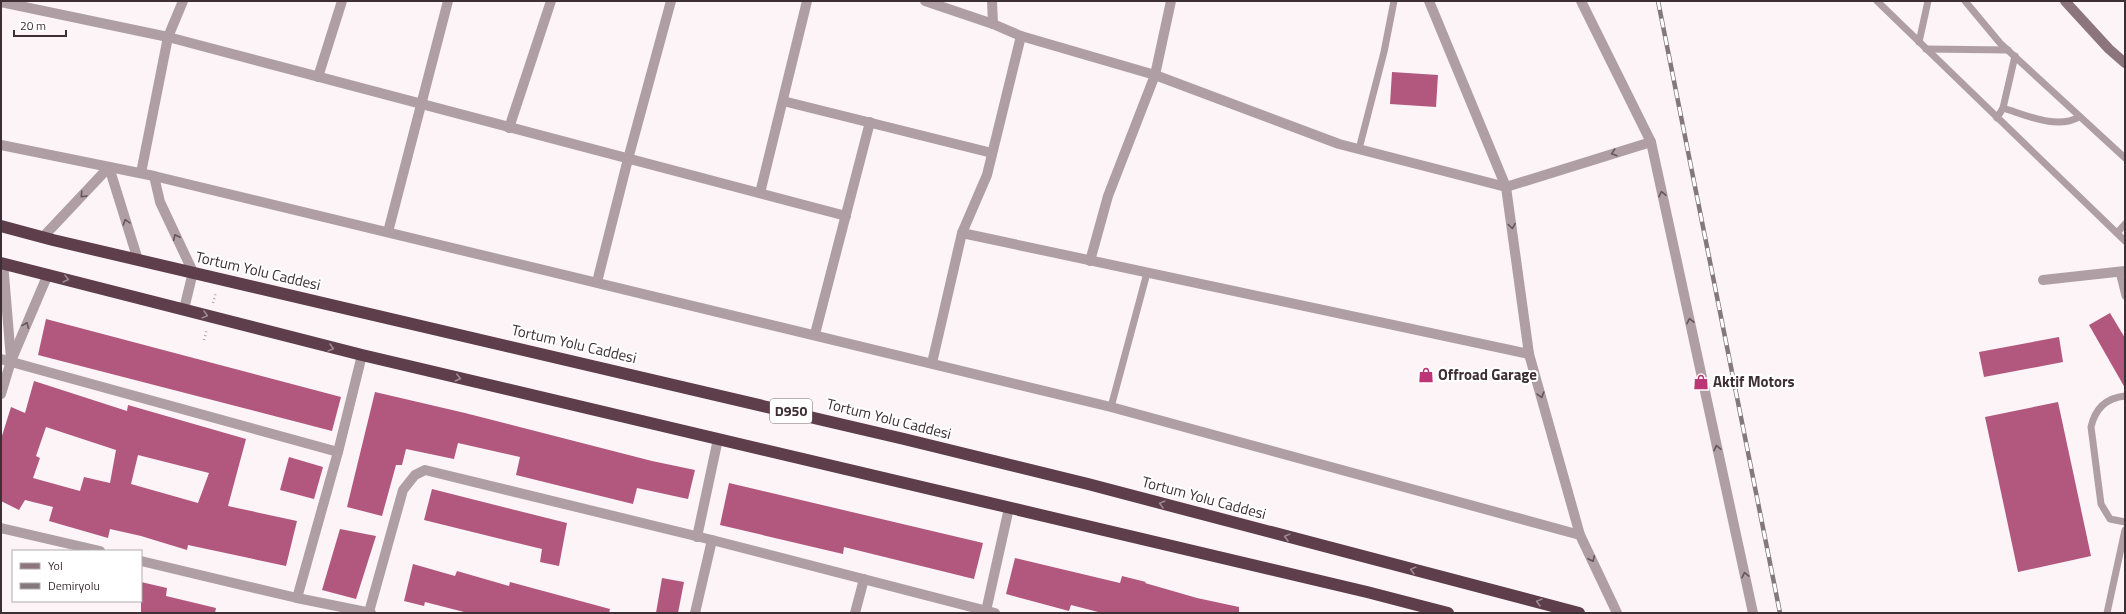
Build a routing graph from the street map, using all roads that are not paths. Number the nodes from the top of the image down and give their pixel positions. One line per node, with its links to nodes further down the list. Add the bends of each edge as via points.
1 (184, 1): 20 (street)
2 (342, 1): 27 (street)
3 (448, 1): 29 (street)
4 (551, 1): 34 (street)
5 (671, 1): 40 (street)
6 (807, 1): 28 (street)
7 (925, 1): 18 (street)
8 (992, 1): 18 (street)
9 (1171, 1): 26 (street)
10 (1394, 1): 37 (lane, via 1384,52)
11 (1429, 1): 44 (street)
12 (1581, 1): 35 (street)
13 (1877, 1): 21 (lane)
14 (1928, 1): 21 (lane)
15 (1965, 1): 23 (lane)
16 (2065, 1): 25 (street)
17 (1, 2): 20 (street)
18 (993, 24): 19 (street)
19 (1021, 36): 26 (street); 38 (street)
20 (168, 37): 27 (street); 42 (street)
21 (1919, 42): 22 (lane)
22 (1926, 49): 23 (lane); 32 (lane)
23 (2008, 50): 24 (lane)
24 (2015, 56): 30 (lane); 31 (lane)
25 (2125, 63)
26 (1155, 75): 37 (street, via 1339,144); 55 (street, via 1108,196)
27 (318, 78): 29 (street)
28 (782, 101): 33 (street); 45 (street)
29 (421, 105): 34 (street); 49 (street)
30 (2003, 108): 31 (lane, via 2056,122 2070,122); 32 (lane)
31 (2079, 117): 39 (lane)
32 (1997, 118): 51 (lane)
33 (870, 122): 38 (street); 46 (street)
34 (509, 128): 40 (street)
35 (1651, 142): 44 (street, one-way to 44); 93 (street, one-way to 35)
36 (1, 145): 41 (street)
37 (1359, 149): 44 (street)
38 (992, 153): 50 (street, via 987,175)
39 (2125, 158)
40 (628, 160): 45 (street); 62 (street)
41 (109, 167): 42 (street); 52 (street, one-way to 52); 54 (street, one-way to 41)
42 (141, 173): 43 (street)
43 (154, 176): 49 (street); 57 (street, one-way to 43, via 160,202)
44 (1506, 187): 66 (street, one-way to 66)
45 (760, 193): 46 (street)
46 (846, 216): 65 (street)
47 (2125, 224): 51 (lane)
48 (1, 226): 52 (highway, Tortum Yolu Caddesi / D950)
49 (388, 232): 62 (street)
50 (962, 233): 55 (street); 69 (street)
51 (2117, 233): 53 (lane)
52 (43, 237): 54 (highway, Tortum Yolu Caddesi / D950)
53 (2125, 241)
54 (138, 260): 57 (highway, Tortum Yolu Caddesi / D950)
55 (1090, 261): 59 (street)
56 (2, 263): 60 (highway); 68 (street)
57 (193, 272): 64 (street); 91 (highway, Tortum Yolu Caddesi / D950, one-way to 57, via 1088,484)
58 (2122, 272): 61 (street); 63 (lane)
59 (1147, 273): 66 (street); 72 (lane)
60 (48, 274): 64 (highway, one-way to 64); 68 (street, one-way to 60)
61 (2043, 280)
62 (597, 282): 65 (street)
63 (2125, 296)
64 (184, 309): 67 (highway, one-way to 67)
65 (815, 334): 69 (street)
66 (1529, 354): 79 (street, one-way to 79)
67 (362, 355): 73 (highway, one-way to 73); 74 (street)
68 (6, 360): 70 (street); 74 (street)
69 (932, 363): 72 (street)
70 (1, 394)
71 (2125, 396): 76 (lane, via 2103,404 2093,418 2091,427 2101,504 2110,519)
72 (1111, 407): 79 (street)
73 (718, 439): 75 (highway); 80 (street)
74 (338, 452): 85 (street)
75 (1009, 508): 86 (street); 90 (highway)
76 (2125, 522)
77 (1, 528): 82 (street)
78 (2125, 530): 94 (lane)
79 (1580, 535): 92 (street, one-way to 92)
80 (697, 537): 81 (street); 87 (street, via 425,470 415,475 403,490)
81 (712, 540): 84 (street); 88 (street)
82 (96, 550)
83 (142, 561): 85 (street)
84 (864, 579): 86 (street); 89 (street)
85 (297, 598): 87 (street)
86 (991, 612)
87 (370, 613)
88 (695, 613)
89 (855, 613)
90 (1448, 613)
91 (1578, 613)
92 (1617, 613)
93 (1753, 613)
94 (2107, 613)

